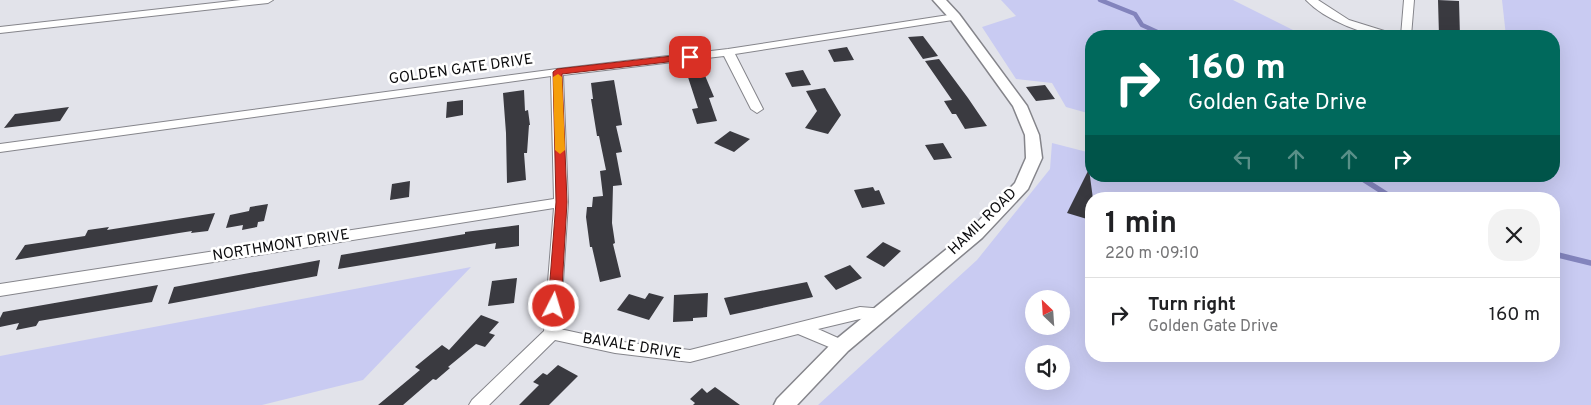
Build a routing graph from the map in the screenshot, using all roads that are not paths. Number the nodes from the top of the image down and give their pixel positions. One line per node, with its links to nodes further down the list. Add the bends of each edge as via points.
1 (268, 0): 6 (street)
2 (939, 0): 5 (street, HAMIL ROAD)
3 (1311, 0): 7 (street, via 1345,22)
4 (1409, 0): 8 (street)
5 (955, 17): 9 (street, GOLDEN GATE DRIVE); 15 (street, HAMIL ROAD, via 1020,106 1032,135 1034,158 1022,184 976,234)
6 (0, 30)
7 (1371, 30)
8 (1406, 30)
9 (728, 52): 10 (street, GOLDEN GATE DRIVE); 11 (street)
10 (557, 72): 12 (street, GOLDEN GATE DRIVE); 13 (street)
11 (757, 109)
12 (0, 148)
13 (562, 202): 14 (street, NORTHMONT DRIVE); 17 (street)
14 (0, 290)
15 (879, 313): 16 (street, BAVALE DRIVE, via 860,314); 18 (street, HAMIL ROAD)
16 (800, 328): 17 (street, BAVALE DRIVE, via 690,356 615,347); 18 (street)
17 (552, 333): 19 (street)
18 (841, 346): 20 (street, HAMIL ROAD)
19 (478, 405)
20 (784, 405)

